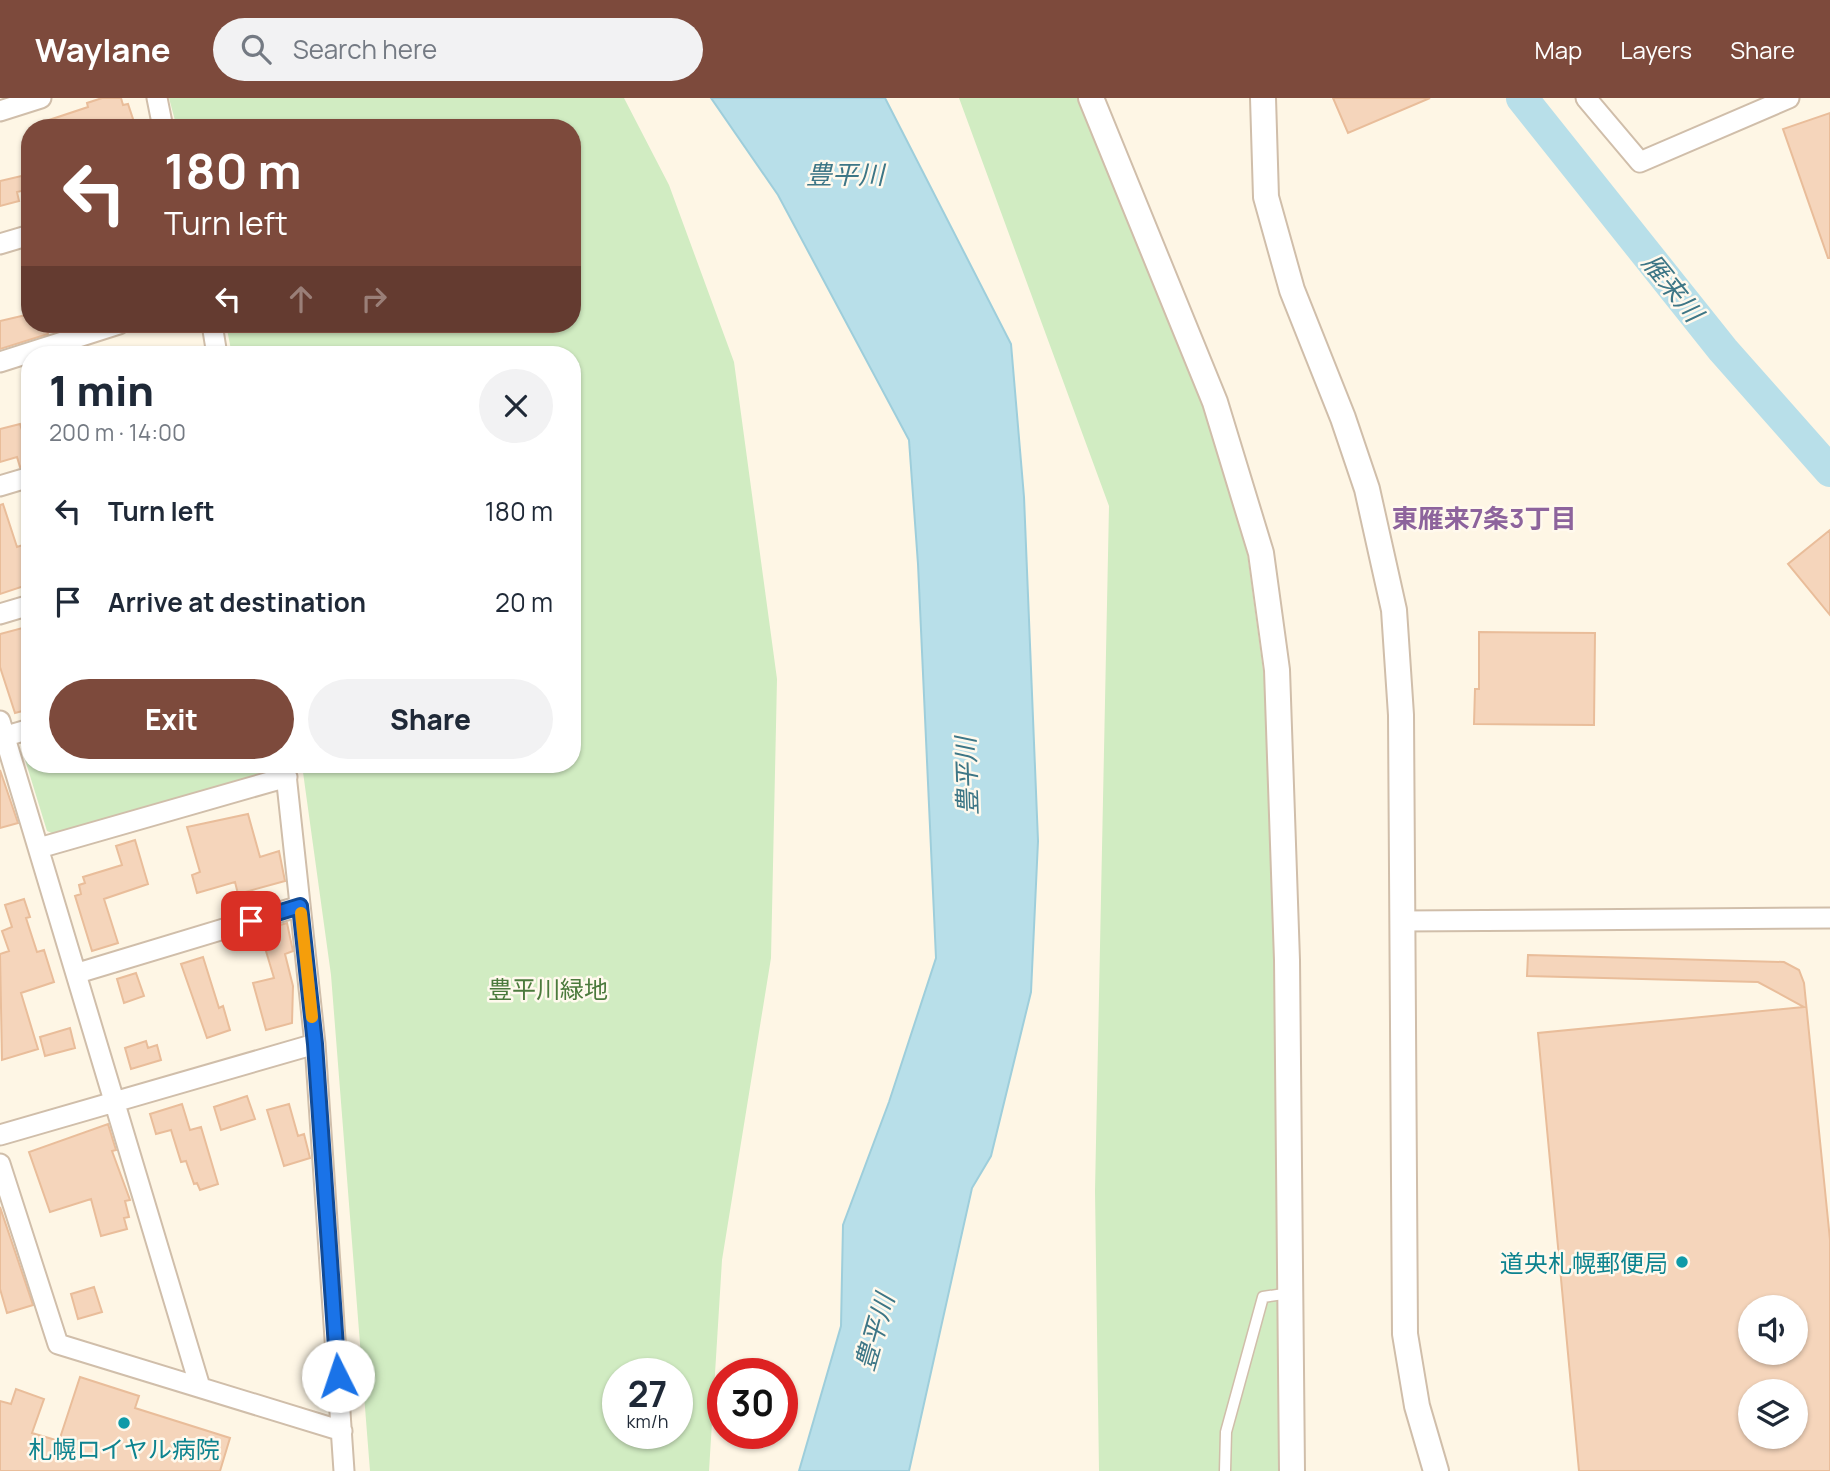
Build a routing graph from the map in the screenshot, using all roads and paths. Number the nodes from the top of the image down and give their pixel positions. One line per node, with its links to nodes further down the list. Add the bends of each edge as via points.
1 (41, 98): 7 (street)
2 (157, 98): 8 (street)
3 (1090, 98): 32 (street, via 1215,402 1261,553 1277,670)
4 (1263, 98): 26 (street, via 1266,197 1292,290 1367,489 1389,579 1401,715)
5 (1586, 98): 6 (street, via 1640,162)
6 (1789, 98)
7 (0, 111)
8 (161, 119)
9 (21, 238): 10 (street)
10 (0, 244)
11 (91, 333): 12 (street)
12 (50, 346)
13 (21, 355): 14 (street)
14 (0, 362)
15 (21, 480): 16 (street)
16 (0, 486)
17 (21, 608): 18 (street)
18 (0, 614)
19 (21, 730): 20 (street)
20 (2, 732): 23 (street)
21 (280, 773): 23 (street)
22 (286, 773): 24 (street)
23 (39, 848): 27 (street)
24 (300, 906): 27 (street); 28 (street)
25 (1830, 918): 26 (street)
26 (1402, 921): 38 (street, via 1405,1334 1417,1406)
27 (78, 973): 29 (street)
28 (315, 1044): 29 (street); 34 (street)
29 (116, 1102): 30 (street); 33 (street)
30 (0, 1135)
31 (0, 1164): 33 (street, via 58,1344)
32 (1292, 1293): 36 (lane, via 1263,1297 1226,1432); 37 (street)
33 (201, 1387): 34 (street)
34 (342, 1431): 35 (street)
35 (344, 1471)
36 (1226, 1471)
37 (1292, 1471)
38 (1436, 1471)

